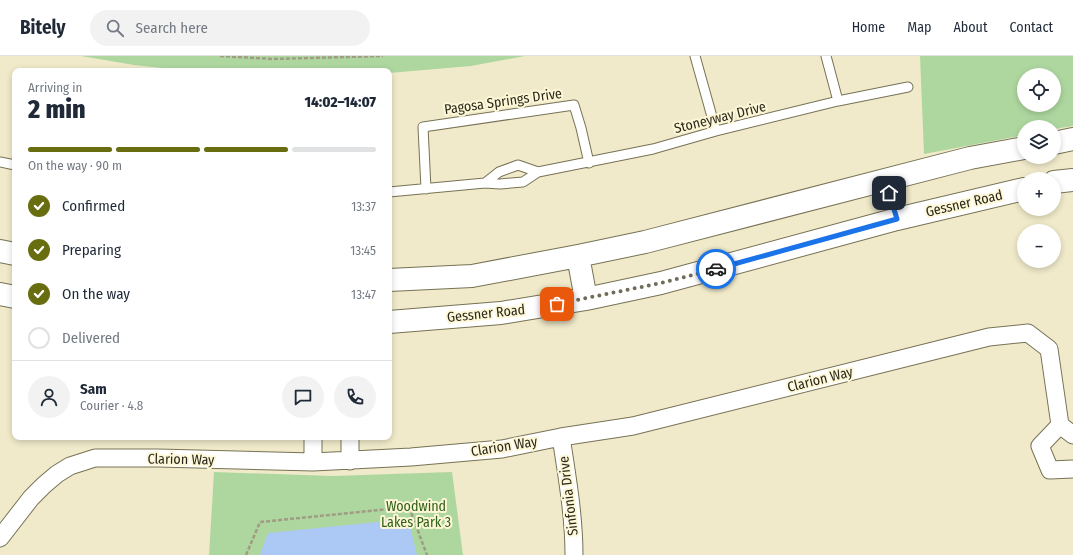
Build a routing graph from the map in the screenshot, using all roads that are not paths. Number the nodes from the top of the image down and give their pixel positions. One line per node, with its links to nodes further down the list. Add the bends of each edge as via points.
1 (695, 56): 5 (lane)
2 (826, 56): 4 (lane)
3 (908, 87): 4 (lane, Stoneyway Drive)
4 (838, 101): 5 (lane, Stoneyway Drive)
5 (716, 131): 10 (lane, Stoneyway Drive, via 653,150)
6 (1073, 139): 7 (main road)
7 (1061, 142)
8 (1017, 149): 13 (main road, via 970,158)
9 (0, 162): 11 (lane)
10 (590, 163): 12 (lane, Stoneyway Drive); 17 (lane, Pagosa Springs Drive, via 574,105 423,127)
11 (12, 164)
12 (538, 172): 16 (lane, Stoneyway Drive, via 523,182); 16 (lane, Stoneyway Drive, via 518,166 498,172)
13 (884, 180): 20 (lane); 23 (main road, via 645,242)
14 (1073, 180): 15 (main road)
15 (1061, 181)
16 (485, 183): 17 (lane, Stoneyway Drive)
17 (426, 189): 19 (lane, Stoneyway Drive)
18 (1017, 191): 20 (main road, Gessner Road)
19 (392, 192)
20 (897, 219): 27 (main road, Gessner Road, via 661,283)
21 (0, 251): 22 (main road)
22 (12, 253)
23 (578, 256): 24 (main road, via 472,276); 27 (main road)
24 (392, 280)
25 (0, 294): 26 (main road)
26 (12, 296)
27 (586, 299): 28 (main road, Gessner Road, via 501,313)
28 (392, 322)
29 (1067, 430): 30 (street, Clarion Way, via 1049,349 1028,333 989,336 633,426); 35 (street, via 1040,446 1050,470)
30 (561, 437): 33 (street, Clarion Way, via 502,449); 37 (street, Sinfonia Drive, via 569,490)
31 (313, 440): 34 (street)
32 (350, 440): 33 (street)
33 (350, 461): 34 (street, Clarion Way)
34 (312, 462): 36 (street, Clarion Way, via 95,458 70,466 57,474 30,498)
35 (1073, 469)
36 (0, 538)
37 (574, 555)

